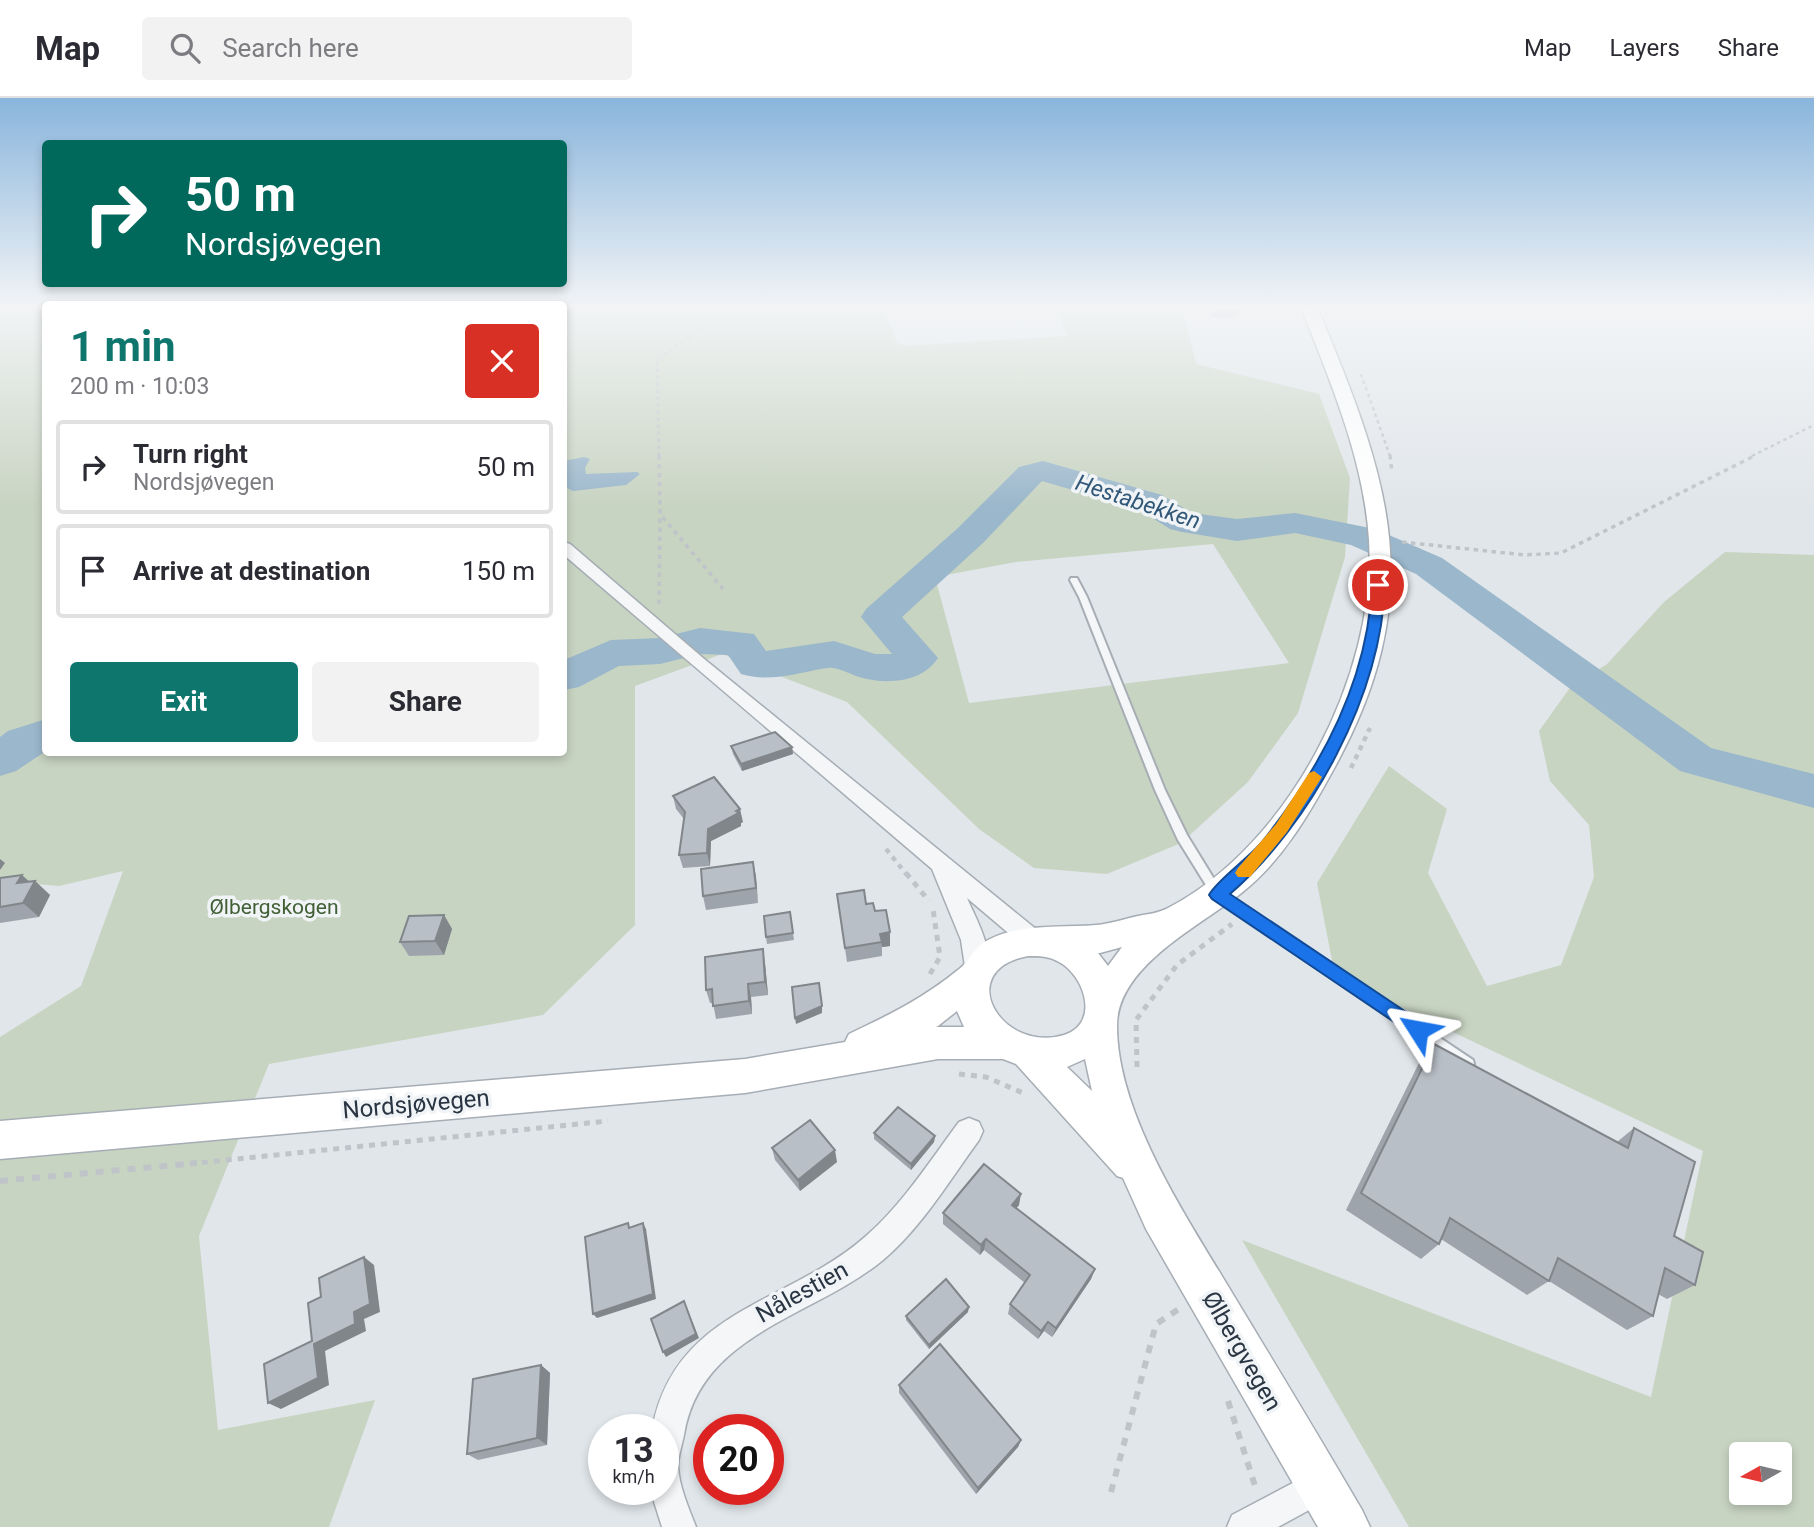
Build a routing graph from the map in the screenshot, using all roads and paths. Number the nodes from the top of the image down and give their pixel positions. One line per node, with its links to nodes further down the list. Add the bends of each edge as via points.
1 (657, 374): 6 (path)
2 (1334, 374): 18 (main road, via 1362,450 1380,541 1377,608 1367,657 1340,737 1282,828 1253,864)
3 (1360, 374): 5 (path, via 1390,452)
4 (1814, 425): 8 (path, via 1561,553 1525,555)
5 (1393, 478)
6 (660, 514): 12 (path); 13 (path)
7 (1398, 529): 8 (path)
8 (1400, 542): 10 (path)
9 (567, 550): 13 (street)
10 (1400, 556)
11 (1074, 580): 18 (lane, via 1160,790)
12 (723, 589)
13 (656, 627): 17 (street)
14 (1373, 717): 15 (path, via 1366,743)
15 (1345, 776)
16 (883, 845): 23 (path, via 932,905 940,957)
17 (938, 859): 21 (street, via 1010,925); 22 (street, via 973,940)
18 (1218, 895): 19 (lane); 20 (main road)
19 (1245, 914): 28 (lane); 29 (path, via 1177,965 1136,1020)
20 (1174, 921): 21 (main road, via 1100,939); 24 (main road, via 1119,972)
21 (1037, 941): 22 (main road, via 1010,945 990,956); 24 (main road, via 1063,948 1084,961 1098,981)
22 (976, 975): 25 (main road, via 972,1001 982,1024); 26 (main road, Nordsjøvegen, via 926,1015)
23 (926, 981)
24 (1102, 1014): 25 (main road, via 1083,1044 1058,1054); 34 (main road, Ølbergvegen, via 1109,1084)
25 (1016, 1049): 26 (main road, Nordsjøvegen, via 938,1043); 34 (main road, Ølbergvegen, via 1075,1098)
26 (830, 1060): 33 (main road, Nordsjøvegen, via 745,1076)
27 (949, 1073): 30 (path, via 986,1077)
28 (1482, 1073)
29 (1137, 1076)
30 (1032, 1101)
31 (624, 1119): 35 (path)
32 (969, 1131): 40 (street, Nålestien, via 876,1247 842,1271 728,1333 699,1360)
33 (0, 1140)
34 (1140, 1173): 41 (main road, Ølbergvegen)
35 (0, 1181)
36 (1173, 1297): 37 (path)
37 (1180, 1308): 38 (path); 42 (path, via 1156,1324)
38 (1186, 1320)
39 (1225, 1390): 44 (path, via 1253,1484)
40 (671, 1414)
41 (1321, 1485): 44 (street); 46 (main road, Ølbergvegen)
42 (1111, 1492)
43 (669, 1505): 45 (street)
44 (1256, 1521)
45 (680, 1527)
46 (1345, 1527)

